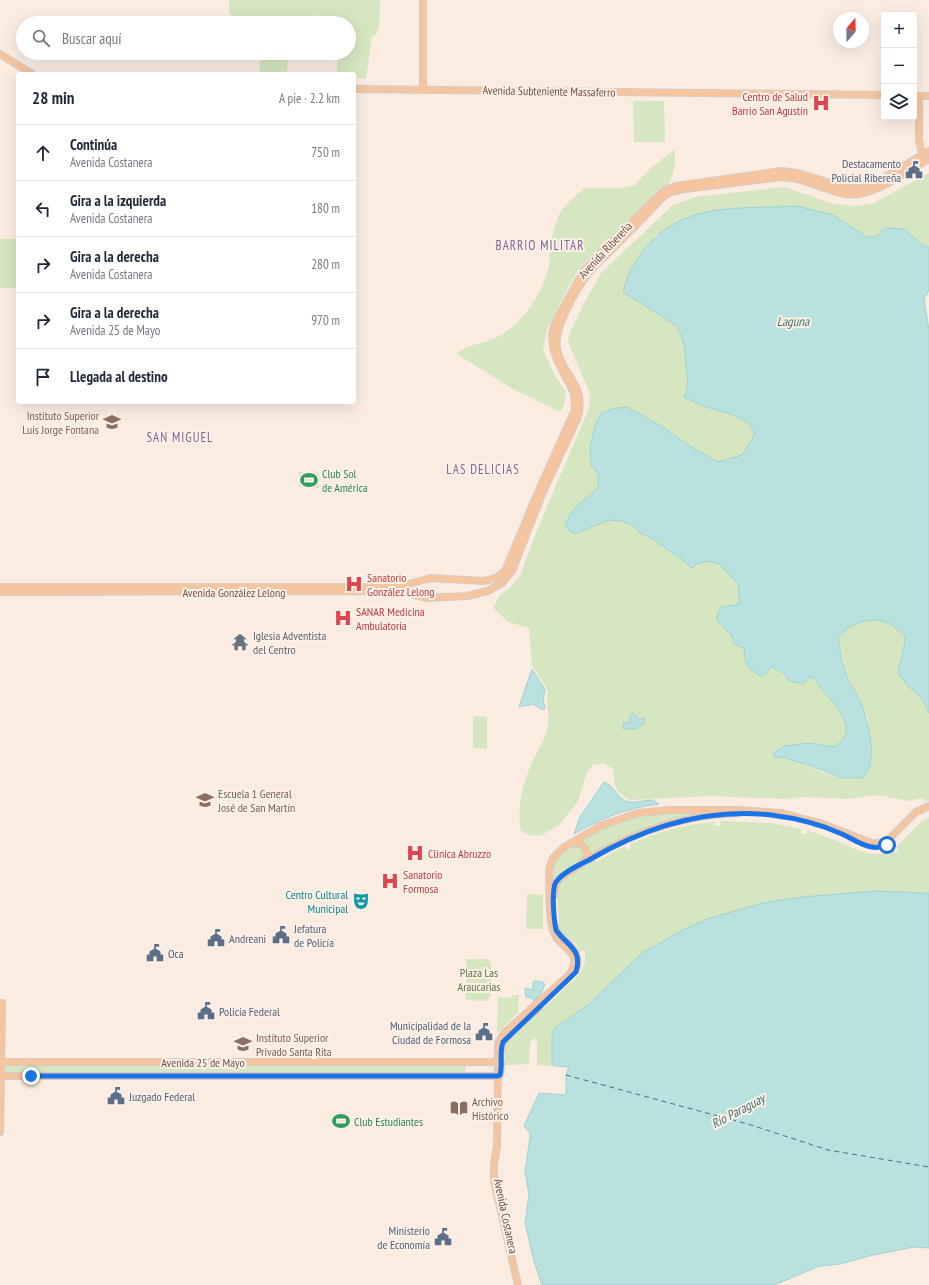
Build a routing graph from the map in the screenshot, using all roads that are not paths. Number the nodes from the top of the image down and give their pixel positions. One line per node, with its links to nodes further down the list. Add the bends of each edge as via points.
1 (423, 0): 5 (main road)
2 (0, 54): 3 (main road)
3 (29, 72)
4 (356, 89): 5 (main road, Avenida Subteniente Massaferro)
5 (423, 90): 6 (main road, Avenida Subteniente Massaferro)
6 (881, 96)
7 (917, 96): 8 (main road); 10 (main road)
8 (929, 96)
9 (929, 151): 10 (main road, Avenida Ribereña)
10 (922, 155): 11 (main road); 12 (main road, Avenida Ribereña, via 875,183 861,188 846,188 798,173 776,171 687,183 660,194 584,270 556,321 552,334 552,348 574,393 575,410 508,566 501,574 490,580 479,582)
11 (927, 160): 15 (main road, Avenida Ribereña, via 876,189 858,194 845,194 783,177 684,189 671,192 662,198 588,273 566,311 558,329 557,348 578,388 578,417 543,492 512,571 495,588)
12 (455, 579): 13 (main road, Avenida González Lelong, via 430,578 400,587)
13 (0, 587)
14 (0, 592): 15 (main road, Avenida González Lelong, via 399,591 427,598)
15 (467, 596)
16 (929, 807): 17 (main road, Avenida Costanera, via 893,841 883,847 870,847)
17 (842, 833): 18 (main road, Avenida Costanera, via 808,819 768,812 670,810 638,813 621,818 600,826); 19 (main road, Avenida Costanera, via 772,815 746,813 708,816 680,821 645,832 616,844)
18 (570, 844): 19 (main road, via 580,843 586,848 588,855); 22 (main road, Avenida Costanera, via 555,855 549,870 553,931 573,954 574,966 570,975 500,1038)
19 (584, 863): 22 (main road, Avenida Costanera, via 560,878 554,892 556,930 577,955 576,972 507,1037 502,1046)
20 (1, 1003): 21 (main road)
21 (1, 1062): 22 (main road, Avenida 25 de Mayo, via 314,1058); 24 (main road)
22 (499, 1062): 23 (main road, Avenida Costanera)
23 (499, 1075): 24 (main road, Avenida 25 de Mayo); 26 (main road, Avenida Costanera, via 494,1181); 27 (main road, Avenida Costanera, via 500,1145 497,1182)
24 (1, 1076): 25 (main road)
25 (1, 1132)
26 (518, 1285)
27 (521, 1285)

